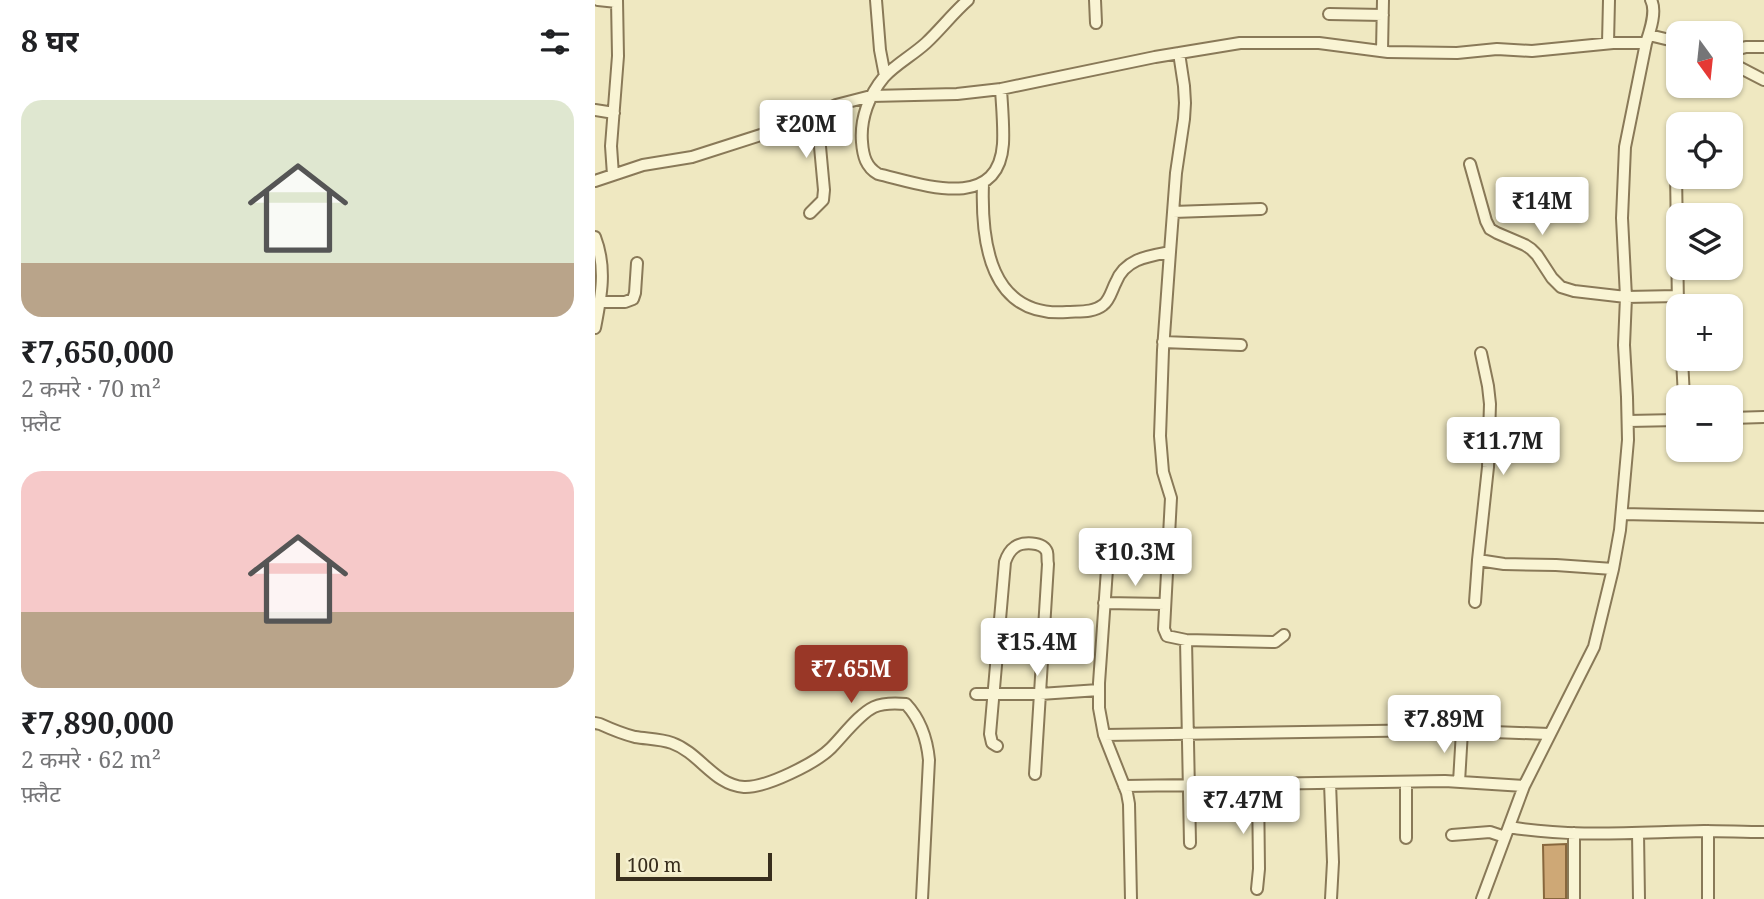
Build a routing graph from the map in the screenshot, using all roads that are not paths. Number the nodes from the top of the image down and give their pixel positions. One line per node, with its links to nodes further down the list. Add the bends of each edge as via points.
1 (598, 0): 7 (street)
2 (876, 0): 20 (street)
3 (968, 0): 20 (street)
4 (1095, 0): 11 (street)
5 (1383, 0): 10 (street)
6 (1609, 0): 14 (street)
7 (617, 1): 25 (street)
8 (1654, 2): 12 (street)
9 (1329, 13): 10 (street)
10 (1383, 15): 17 (street)
11 (1096, 23)
12 (1647, 39): 13 (street); 14 (street); 40 (street, via 1625,147)
13 (1666, 41)
14 (1608, 43): 17 (street, via 1532,51)
15 (1764, 47): 16 (street)
16 (1743, 48)
17 (1382, 51): 18 (street, via 1319,43 1240,43)
18 (1179, 53): 22 (street); 33 (street, via 1185,103)
19 (1743, 69): 21 (street)
20 (885, 76): 23 (street)
21 (1764, 80)
22 (1001, 89): 23 (street); 30 (street, via 999,165)
23 (871, 96): 26 (street); 30 (street, via 862,134 870,169 951,190)
24 (595, 110): 25 (street)
25 (614, 113): 28 (street)
26 (817, 114): 28 (street, via 692,157); 34 (street, via 824,190 823,200)
27 (1470, 164): 40 (street, via 1490,229 1531,249 1561,287)
28 (613, 175): 29 (street)
29 (595, 181)
30 (983, 183): 36 (street, via 987,250 994,270 1017,300 1044,312 1101,307 1123,270 1133,262)
31 (1676, 189): 39 (street)
32 (1261, 209): 33 (street)
33 (1173, 212): 36 (street)
34 (810, 213)
35 (595, 237): 38 (street, via 603,268)
36 (1170, 252): 44 (street)
37 (637, 264): 42 (street, via 632,299)
38 (599, 280): 42 (street)
39 (1678, 294)
40 (1626, 297): 41 (street); 50 (street)
41 (1666, 300)
42 (600, 302): 43 (street)
43 (595, 328)
44 (1163, 342): 45 (street); 58 (street, via 1161,454 1171,498)
45 (1241, 345)
46 (1481, 353): 54 (street, via 1490,404)
47 (1764, 417): 48 (street)
48 (1743, 418)
49 (1666, 420): 50 (street)
50 (1627, 421): 51 (street)
51 (1622, 514): 52 (street); 55 (street)
52 (1764, 517)
53 (1108, 541): 57 (street)
54 (1478, 560): 55 (street); 56 (street)
55 (1613, 569): 69 (street, via 1594,647)
56 (1475, 602)
57 (1104, 603): 58 (street); 61 (street)
58 (1165, 604): 60 (street, via 1167,636)
59 (1284, 635): 60 (street, via 1275,642)
60 (1186, 640): 67 (street)
61 (1099, 690): 64 (street); 68 (street)
62 (976, 694): 63 (street)
63 (993, 694): 64 (street); 64 (street, via 1005,562 1021,544 1047,552); 70 (street, via 990,734)
64 (1040, 694): 71 (street)
65 (595, 723): 88 (street, via 673,743 723,780 752,787 780,778 828,751 876,706 906,704 928,745)
66 (1462, 731): 67 (street); 69 (street); 73 (street)
67 (1187, 733): 68 (street); 76 (street)
68 (1104, 734): 77 (street)
69 (1549, 734): 78 (street)
70 (997, 746)
71 (1035, 774)
72 (1406, 782): 73 (street); 74 (street); 85 (street)
73 (1459, 782): 78 (street)
74 (1330, 783): 75 (street); 90 (street)
75 (1258, 784): 76 (street); 87 (street)
76 (1189, 785): 77 (street); 86 (street)
77 (1124, 786): 89 (street, via 1130,813)
78 (1524, 786): 80 (street)
79 (1708, 831): 81 (street); 83 (street); 94 (street)
80 (1507, 832): 82 (street); 84 (street); 91 (street)
81 (1764, 832)
82 (1574, 833): 83 (street); 92 (street)
83 (1638, 833): 93 (street)
84 (1452, 835)
85 (1406, 838)
86 (1190, 843)
87 (1257, 889)
88 (922, 899)
89 (1131, 899)
90 (1331, 899)
91 (1482, 899)
92 (1574, 899)
93 (1639, 899)
94 (1708, 899)

